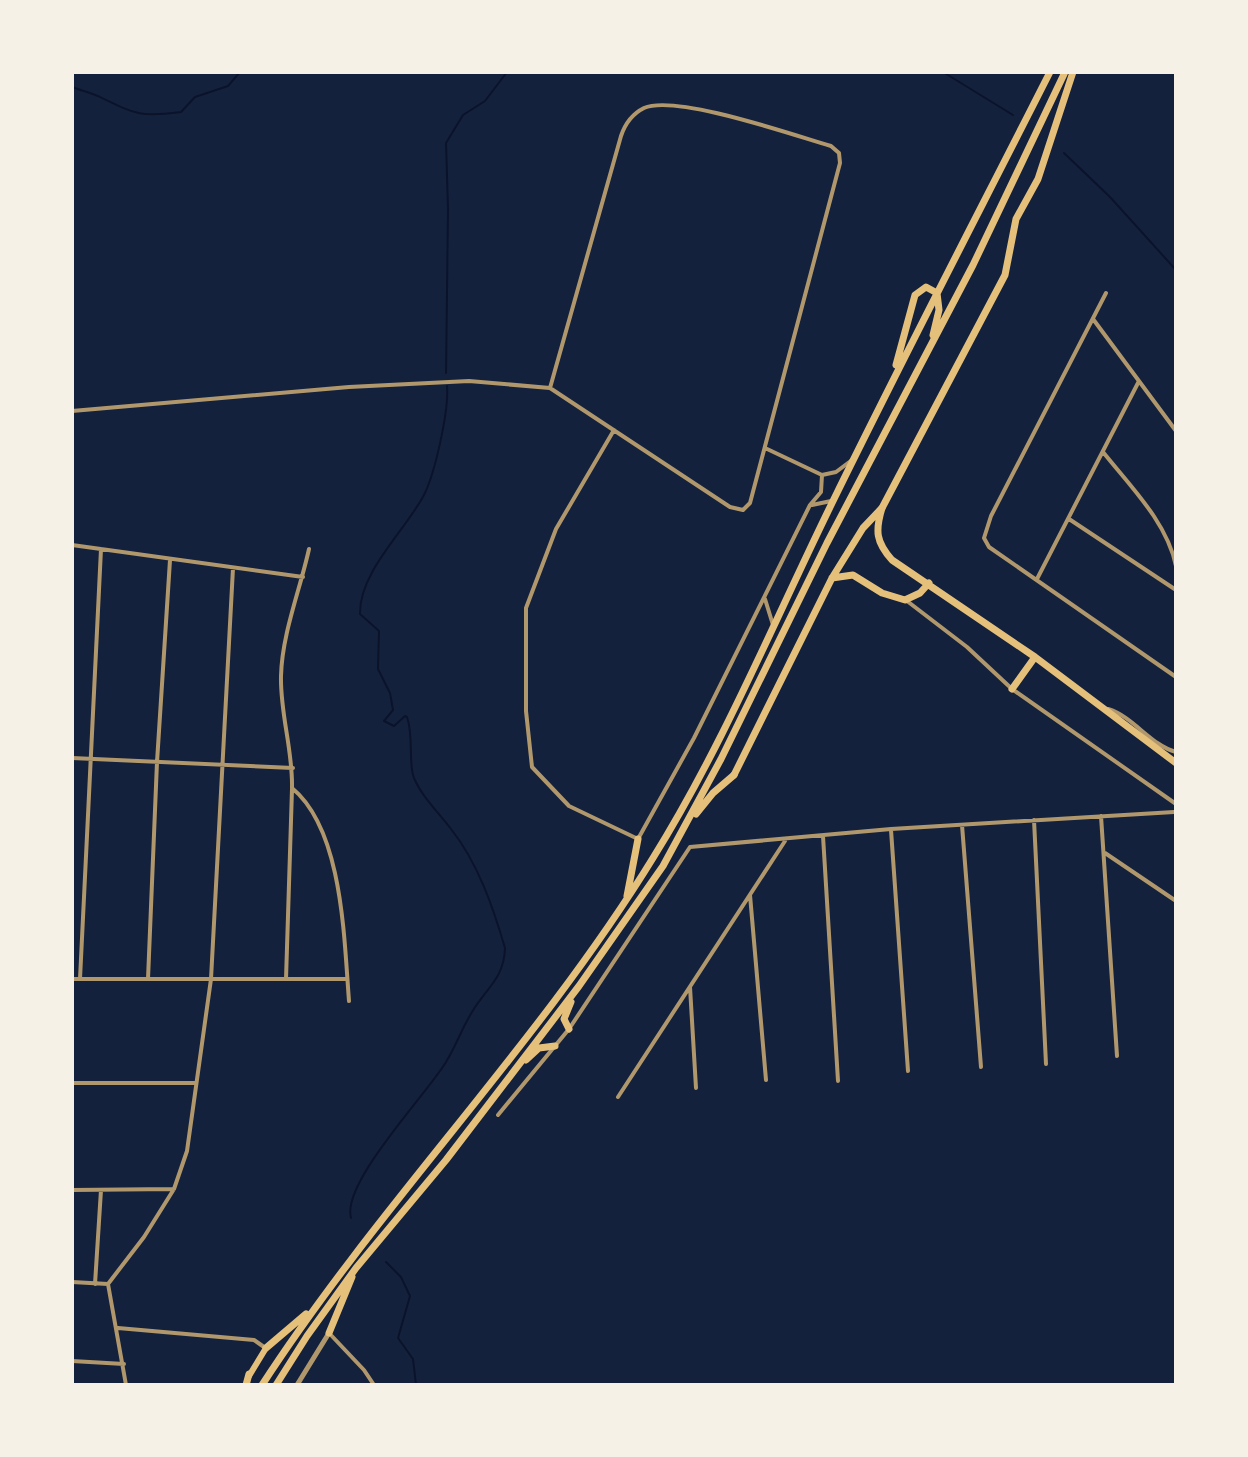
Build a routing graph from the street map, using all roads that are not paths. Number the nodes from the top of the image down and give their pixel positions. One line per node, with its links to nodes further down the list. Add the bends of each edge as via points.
1 (1050, 72): 4 (main road)
2 (1065, 72): 7 (main road)
3 (1073, 72): 20 (main road, via 1038,179 1016,219 1005,275)
4 (937, 293): 7 (main road, via 939,310); 10 (main road); 10 (main road, via 926,287 915,295)
5 (1106, 293): 6 (street)
6 (1093, 319): 8 (street); 30 (street, via 984,533 989,547)
7 (930, 348): 51 (main road)
8 (1139, 381): 13 (street); 15 (street)
9 (550, 388): 11 (street, via 469,381); 12 (street); 14 (street, via 621,136 634,115 673,105 831,146 840,154 840,163)
10 (882, 401): 16 (main road)
11 (72, 411)
12 (614, 430): 14 (street, via 736,510 750,503); 55 (street, via 556,529 526,608 526,711 532,767 569,806)
13 (1176, 431)
14 (765, 448): 17 (street)
15 (1103, 452): 21 (street); 26 (street, via 1160,526)
16 (855, 458): 17 (street); 18 (main road)
17 (822, 475): 19 (street, via 821,492)
18 (833, 501): 19 (street); 35 (main road)
19 (810, 505): 33 (street)
20 (882, 508): 29 (main road); 31 (main road, via 877,525 881,547)
21 (1069, 519): 30 (street); 32 (street)
22 (72, 545): 23 (street)
23 (101, 549): 25 (street); 42 (street)
24 (309, 549): 28 (street)
25 (170, 560): 27 (street); 43 (street)
26 (1176, 566)
27 (233, 568): 28 (street); 45 (street)
28 (303, 577): 46 (street, via 281,674)
29 (832, 578): 34 (main road, via 853,575); 51 (main road, via 734,775)
30 (1037, 579): 37 (street)
31 (929, 583): 34 (main road); 36 (main road)
32 (1176, 590)
33 (765, 596): 35 (street); 55 (street)
34 (905, 600): 38 (street)
35 (773, 626): 59 (main road, via 712,754)
36 (1035, 657): 38 (main road); 39 (main road)
37 (1176, 677)
38 (1012, 689): 48 (street)
39 (1098, 705): 40 (street, via 1122,714); 44 (main road)
40 (1176, 752)
41 (72, 758): 42 (street)
42 (90, 758): 43 (street); 62 (street)
43 (157, 762): 45 (street); 63 (street)
44 (1176, 762)
45 (224, 766): 46 (street); 64 (street)
46 (293, 768): 47 (street)
47 (292, 788): 65 (street); 66 (street, via 315,815 330,858)
48 (1176, 810): 49 (street)
49 (1101, 816): 50 (street); 57 (street)
50 (1034, 820): 52 (street); 73 (street)
51 (686, 825): 67 (main road)
52 (962, 825): 53 (street); 74 (street)
53 (891, 829): 54 (street); 75 (street)
54 (823, 836): 56 (street); 78 (street)
55 (638, 839): 59 (main road)
56 (785, 840): 58 (street); 70 (street, via 690,847)
57 (1105, 852): 60 (street); 72 (street)
58 (750, 894): 68 (street); 77 (street)
59 (626, 899): 91 (main road)
60 (1176, 901)
61 (72, 979): 62 (street)
62 (80, 979): 63 (street)
63 (148, 979): 64 (street)
64 (211, 979): 65 (street); 80 (street)
65 (286, 979): 66 (street)
66 (347, 979): 69 (street)
67 (579, 986): 70 (main road, via 565,1012); 76 (main road)
68 (690, 987): 81 (street); 82 (street)
69 (349, 1001)
70 (569, 1029): 71 (street)
71 (555, 1046): 76 (main road, via 539,1048); 83 (street)
72 (1117, 1056)
73 (1046, 1064)
74 (981, 1067)
75 (908, 1071)
76 (507, 1078): 87 (main road)
77 (766, 1080)
78 (838, 1081)
79 (72, 1083): 80 (street)
80 (195, 1083): 84 (street, via 187,1151)
81 (696, 1088)
82 (618, 1097)
83 (498, 1115)
84 (174, 1189): 86 (street); 90 (street)
85 (72, 1190): 86 (street)
86 (101, 1190): 89 (street)
87 (356, 1268): 93 (main road); 101 (main road)
88 (72, 1282): 89 (street)
89 (95, 1284): 90 (street)
90 (108, 1284): 92 (street)
91 (313, 1307): 94 (main road); 100 (main road)
92 (118, 1328): 94 (street, via 254,1340); 96 (street)
93 (329, 1333): 102 (street); 103 (street)
94 (266, 1348): 97 (main road)
95 (72, 1361): 96 (street)
96 (124, 1364): 98 (street)
97 (249, 1374): 99 (main road)
98 (126, 1385)
99 (245, 1385)
100 (262, 1385)
101 (276, 1385)
102 (297, 1385)
103 (374, 1385)

